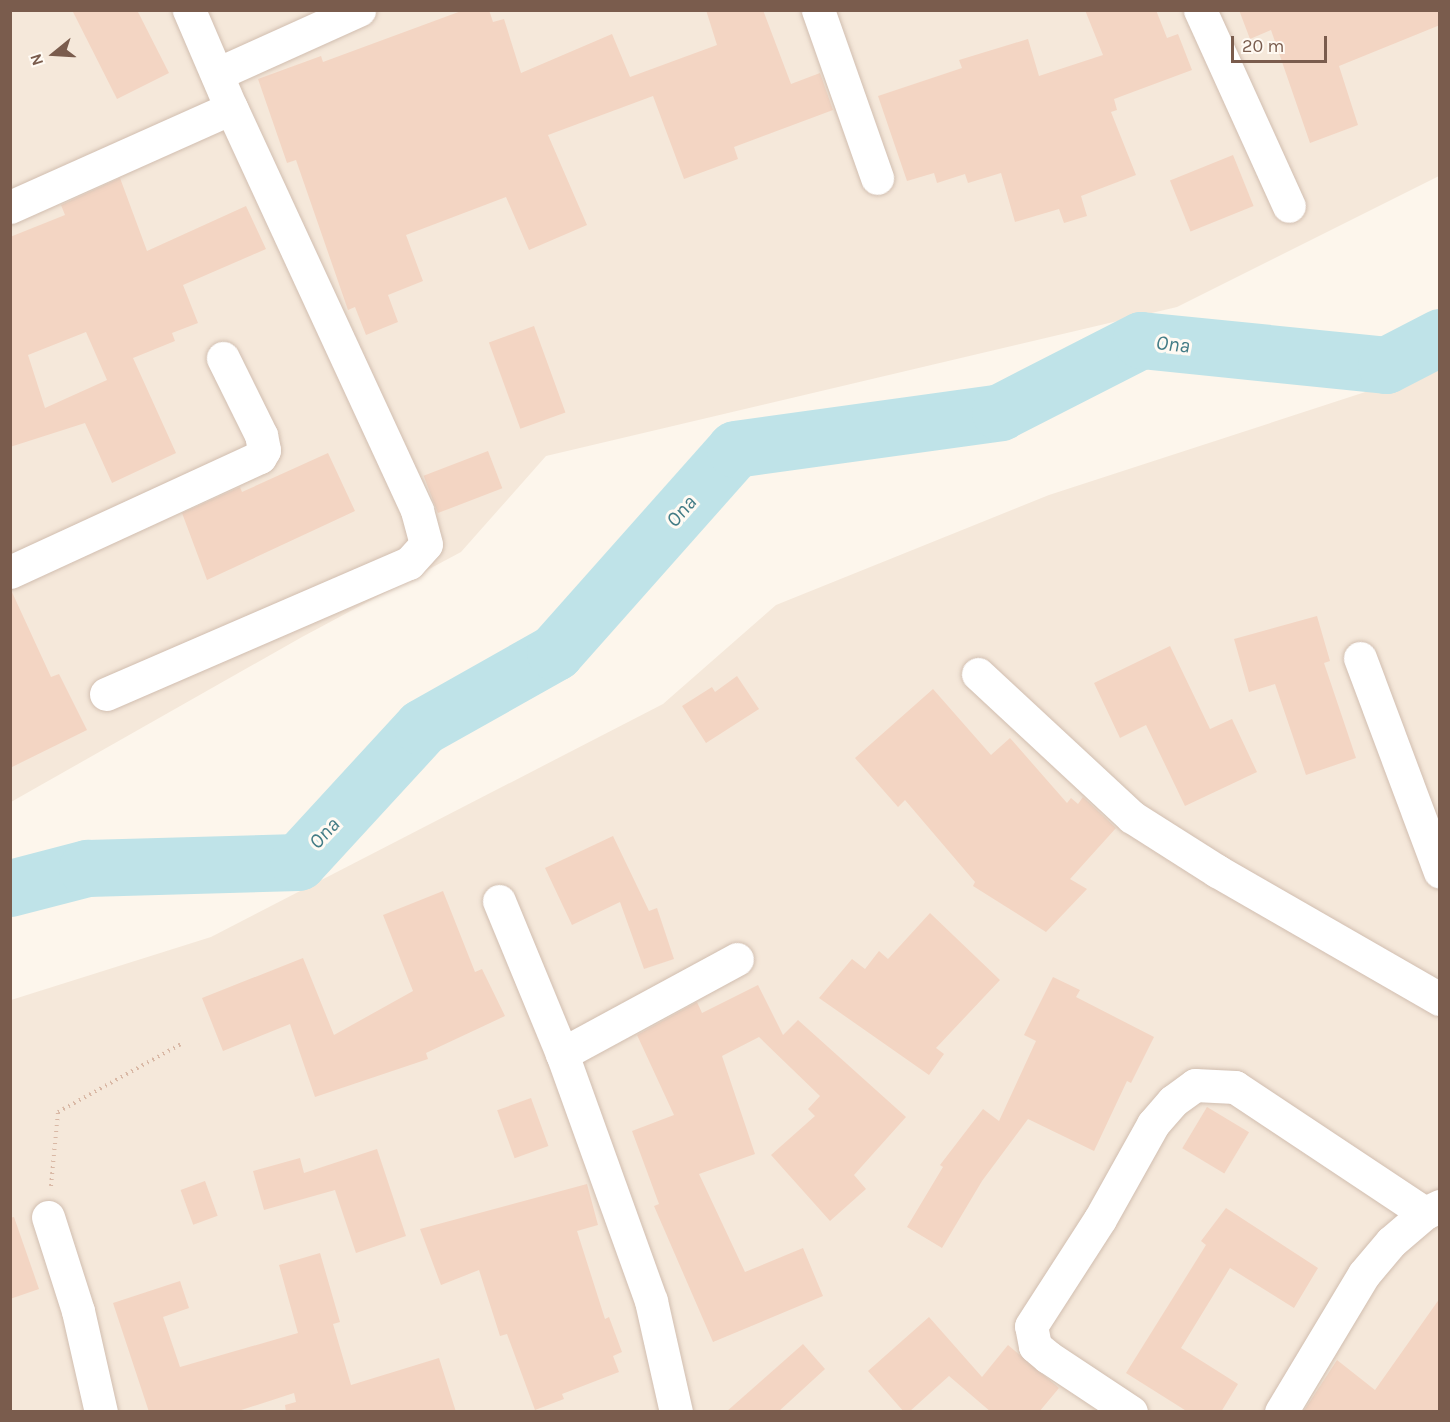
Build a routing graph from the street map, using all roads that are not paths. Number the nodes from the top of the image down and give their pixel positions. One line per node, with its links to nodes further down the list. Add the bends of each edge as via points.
1 (189, 10): 5 (street)
2 (359, 10): 5 (street)
3 (818, 10): 7 (street)
4 (1200, 10): 8 (street)
5 (217, 74): 6 (street)
6 (231, 108): 9 (street); 14 (street, via 417,510 426,544 409,564)
7 (877, 178)
8 (1289, 206)
9 (10, 207)
10 (223, 358): 11 (street, via 261,435 264,450 260,457)
11 (10, 572)
12 (1360, 658): 15 (street)
13 (978, 674): 18 (street, via 1132,817 1217,871)
14 (106, 694)
15 (1440, 872)
16 (499, 901): 19 (street)
17 (737, 959): 19 (street)
18 (1440, 999)
19 (562, 1054): 23 (street, via 651,1301)
20 (1432, 1210): 24 (street, via 1235,1087 1195,1085 1173,1101 1153,1124 1101,1219 1030,1326 1035,1346); 25 (street, via 1391,1242 1364,1274)
21 (48, 1217): 22 (street, via 78,1311)
22 (101, 1412)
23 (676, 1412)
24 (1131, 1412)
25 (1281, 1412)

